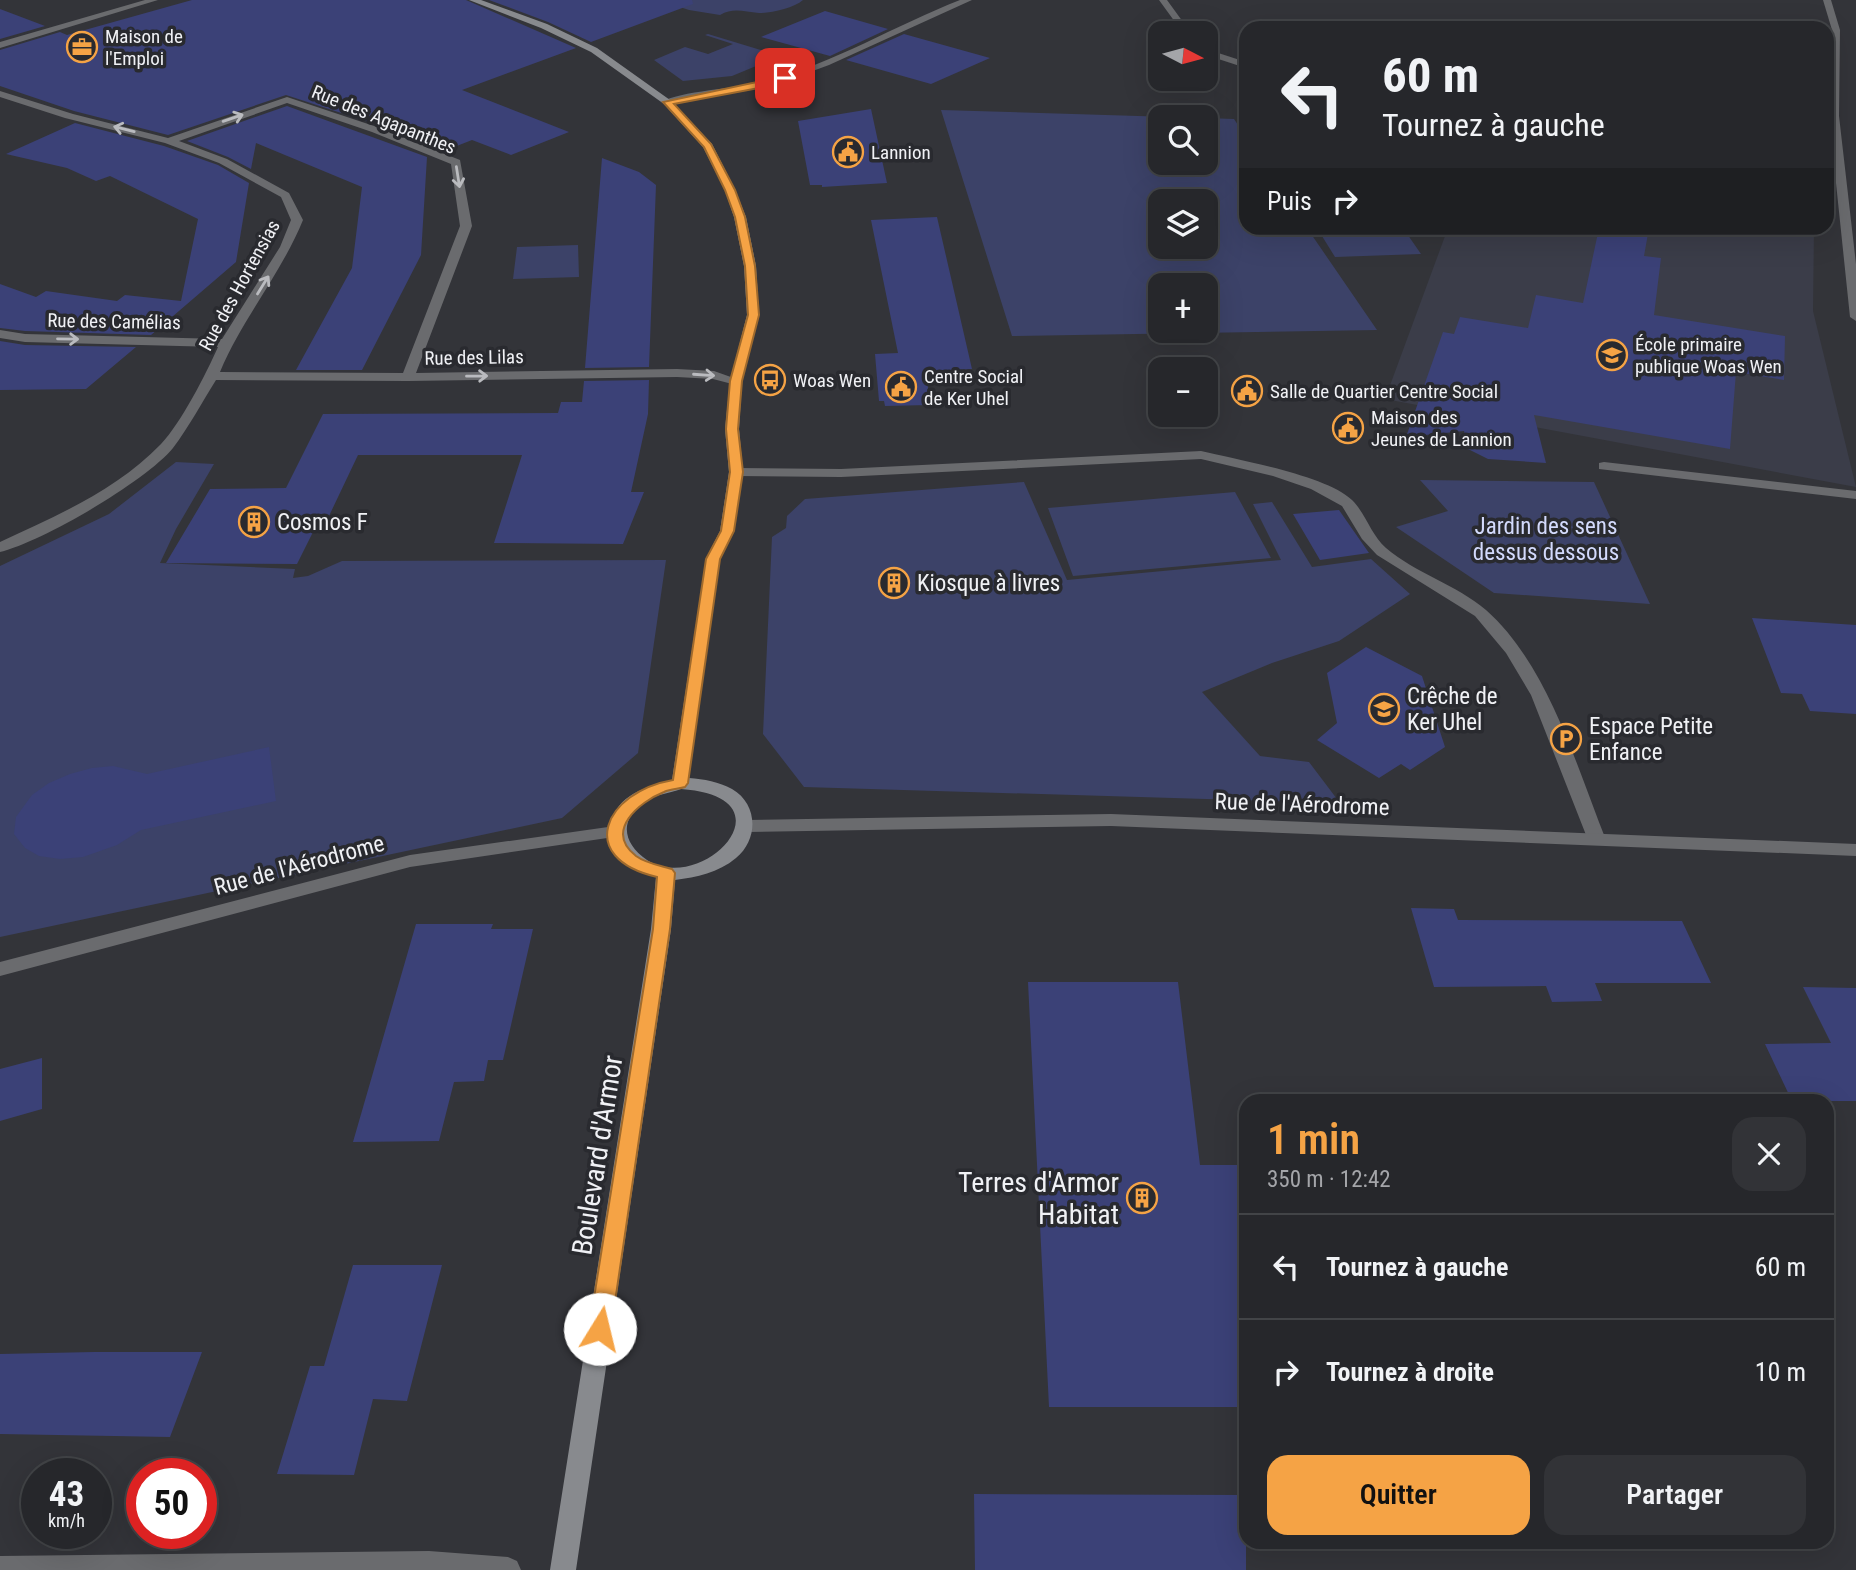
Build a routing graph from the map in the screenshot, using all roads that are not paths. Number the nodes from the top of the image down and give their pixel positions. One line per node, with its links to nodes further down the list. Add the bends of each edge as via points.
1 (154, 0): 9 (street)
2 (473, 0): 14 (main road, via 594,50)
3 (968, 0): 14 (street, via 769,84)
4 (1163, 0): 6 (street)
5 (1827, 0): 7 (street)
6 (1178, 21)
7 (1833, 21)
8 (1834, 23): 12 (street)
9 (0, 45)
10 (1218, 56): 11 (street)
11 (1239, 63)
12 (1834, 64)
13 (0, 94): 16 (street, Rue des Hortensias, one-way to 13)
14 (667, 102): 25 (main road, via 708,146 740,217 753,315)
15 (1834, 133): 17 (street)
16 (169, 141): 22 (street, Rue des Hortensias, one-way to 16, via 286,247 297,220 285,195 223,161); 24 (street, Rue des Agapanthes, one-way to 24, via 287,100 456,162 466,226)
17 (1841, 172): 18 (street); 19 (street)
18 (1856, 175)
19 (1851, 208): 20 (street, via 1851,286)
20 (1856, 317)
21 (0, 334): 22 (street, Rue des Camélias, one-way to 22)
22 (226, 343): 23 (street, Rue des Hortensias)
23 (212, 376): 24 (street, Rue des Lilas); 29 (street, Rue des Hortensias, via 167,446 123,483)
24 (408, 377): 25 (street, Rue des Lilas, one-way to 25, via 677,373)
25 (736, 381): 27 (main road, via 732,429)
26 (1604, 467): 28 (street)
27 (736, 472): 30 (main road, via 727,531 713,559); 33 (street, via 841,473 1201,455 1316,486 1347,503 1382,552 1480,613 1499,631 1539,695)
28 (1856, 495)
29 (0, 548)
30 (680, 783): 31 (main road, via 719,789 743,811); 32 (main road, via 660,787 628,805)
31 (746, 825): 33 (street, Rue de l'Aérodrome, via 1111,820); 35 (main road, via 741,841 720,860 689,872)
32 (615, 832): 35 (main road, via 629,859); 36 (street, Rue de l'Aérodrome, via 410,861)
33 (1597, 840): 34 (street, Rue de l'Aérodrome)
34 (1855, 853)
35 (666, 873): 39 (main road, Boulevard d'Armor, via 662,929)
36 (0, 969)
37 (0, 1569): 38 (street, via 429,1564)
38 (508, 1570)
39 (563, 1570)

